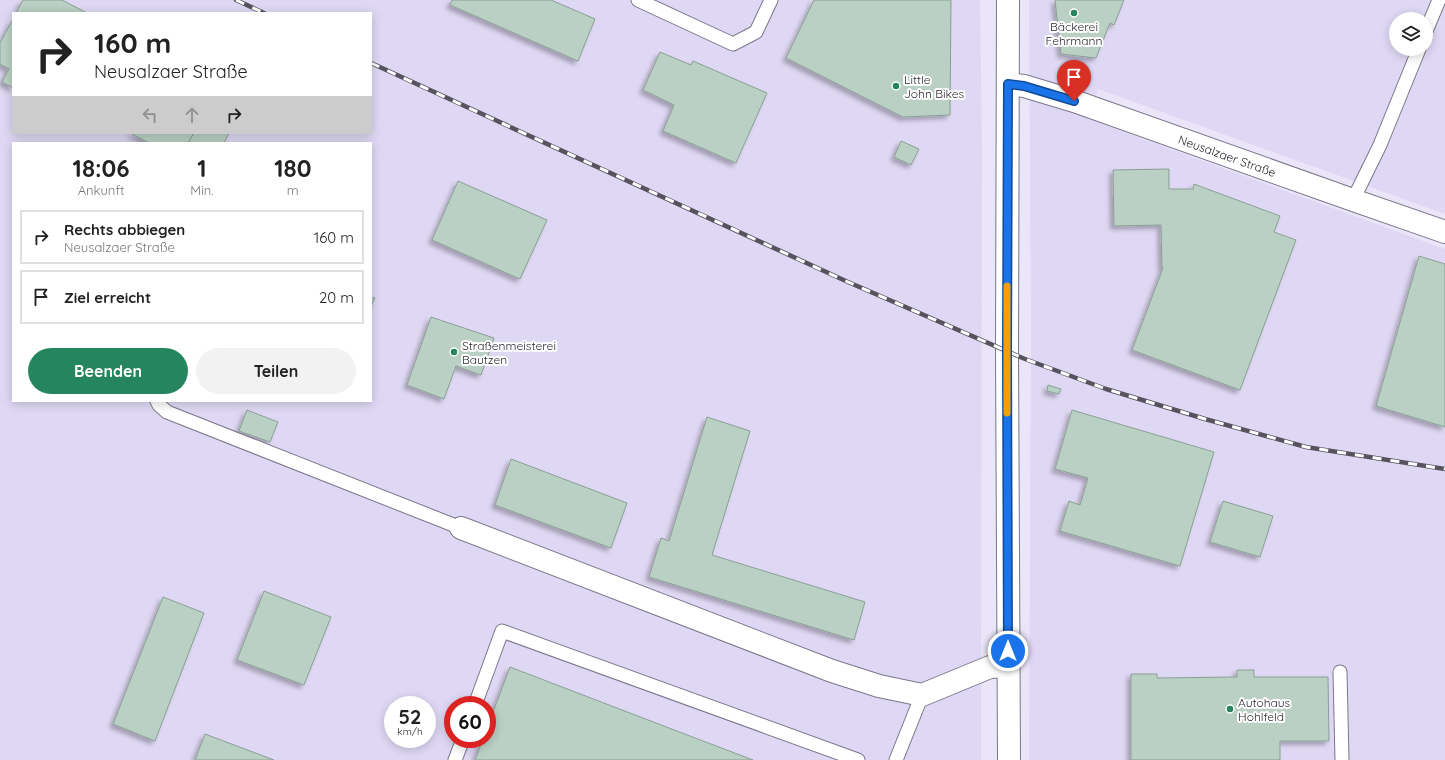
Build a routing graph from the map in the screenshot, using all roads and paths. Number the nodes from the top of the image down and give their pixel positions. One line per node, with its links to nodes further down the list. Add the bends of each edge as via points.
1 (638, 0): 2 (lane, via 733,44 756,32)
2 (771, 0)
3 (1008, 0): 7 (street)
4 (1439, 0): 5 (lane)
5 (1433, 14)
6 (1416, 56): 8 (lane, via 1380,145)
7 (1008, 84): 8 (street, Neusalzaer Straße, via 1024,86 1074,101); 12 (street)
8 (1353, 200): 9 (street, Neusalzaer Straße)
9 (1445, 232)
10 (158, 402): 11 (lane, via 167,412)
11 (461, 528): 15 (street, via 832,671)
12 (1008, 666): 15 (street, via 990,667); 20 (street)
13 (1340, 672): 21 (lane)
14 (478, 696): 18 (lane, via 502,631)
15 (922, 696): 19 (lane)
16 (460, 748): 17 (lane)
17 (455, 760)
18 (858, 760)
19 (896, 760)
20 (1009, 760)
21 (1342, 760)

